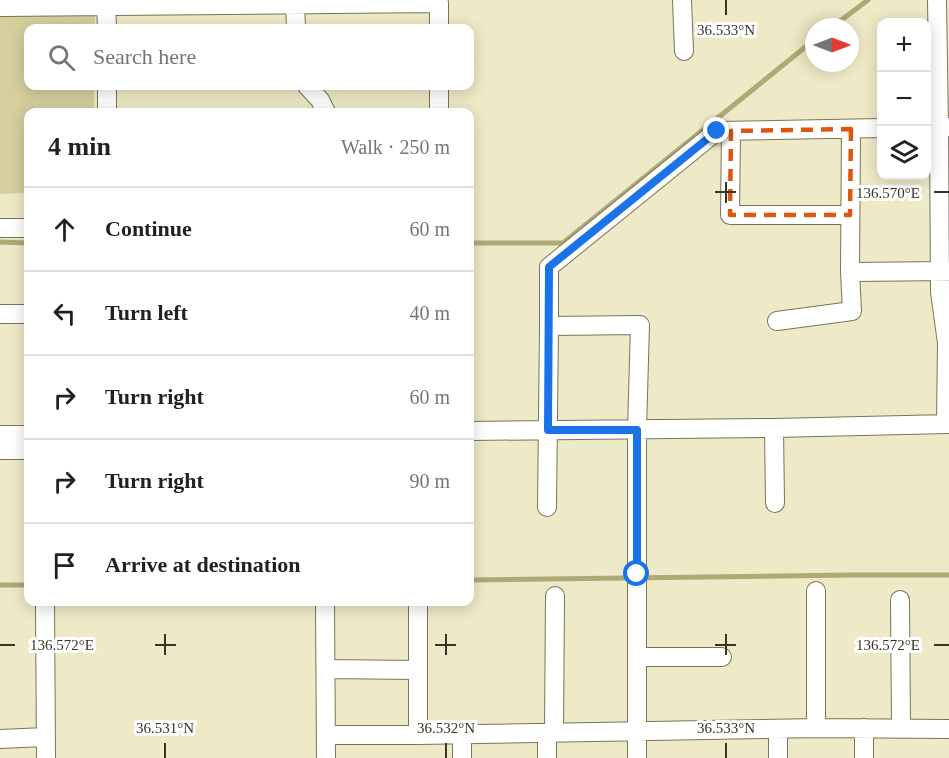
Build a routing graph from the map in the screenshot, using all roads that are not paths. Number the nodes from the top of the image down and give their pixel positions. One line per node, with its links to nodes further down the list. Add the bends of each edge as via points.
1 (682, 0): 11 (street)
2 (938, 0): 10 (street)
3 (439, 2): 5 (street); 9 (street)
4 (113, 4): 5 (street); 6 (street); 7 (street)
5 (295, 5): 8 (street)
6 (0, 7)
7 (107, 24)
8 (296, 24)
9 (439, 24)
10 (943, 36): 19 (street)
11 (684, 51)
12 (107, 90): 15 (street)
13 (311, 90): 16 (street)
14 (439, 90): 17 (street)
15 (107, 108)
16 (324, 108)
17 (439, 108)
18 (877, 128): 20 (street)
19 (938, 128): 25 (street)
20 (851, 129): 21 (street); 22 (street)
21 (731, 131): 22 (street, via 730,215); 30 (street, via 717,131 549,267)
22 (850, 215): 26 (street)
23 (0, 228): 24 (street)
24 (24, 228)
25 (944, 271): 26 (street); 31 (street, via 940,292 947,343)
26 (850, 272): 29 (street, via 852,311)
27 (0, 314): 28 (street)
28 (24, 314)
29 (777, 321)
30 (549, 326): 33 (street); 34 (street, via 640,325)
31 (948, 424): 32 (street)
32 (774, 428): 34 (street); 40 (street)
33 (548, 430): 34 (street); 35 (street); 41 (street)
34 (637, 430): 48 (street)
35 (474, 431)
36 (0, 435): 37 (street)
37 (24, 435)
38 (0, 450): 39 (street)
39 (24, 450)
40 (775, 503)
41 (546, 507)
42 (816, 591): 52 (street)
43 (555, 596): 58 (street)
44 (900, 600): 54 (street)
45 (45, 606): 62 (street)
46 (326, 606): 50 (street)
47 (418, 606): 51 (street)
48 (637, 657): 49 (street); 57 (street)
49 (722, 657)
50 (327, 669): 51 (street); 60 (street)
51 (418, 670): 61 (street)
52 (816, 728): 53 (street); 56 (street)
53 (864, 728): 54 (street); 70 (street)
54 (901, 728): 55 (street)
55 (949, 729)
56 (778, 730): 57 (street); 69 (street)
57 (637, 732): 58 (street); 68 (street)
58 (550, 733): 59 (street); 67 (street)
59 (462, 734): 61 (street); 66 (street)
60 (326, 735): 61 (street); 65 (street)
61 (418, 735)
62 (45, 737): 63 (street); 64 (street)
63 (0, 739)
64 (46, 758)
65 (326, 758)
66 (462, 758)
67 (548, 758)
68 (637, 758)
69 (778, 758)
70 (864, 758)

